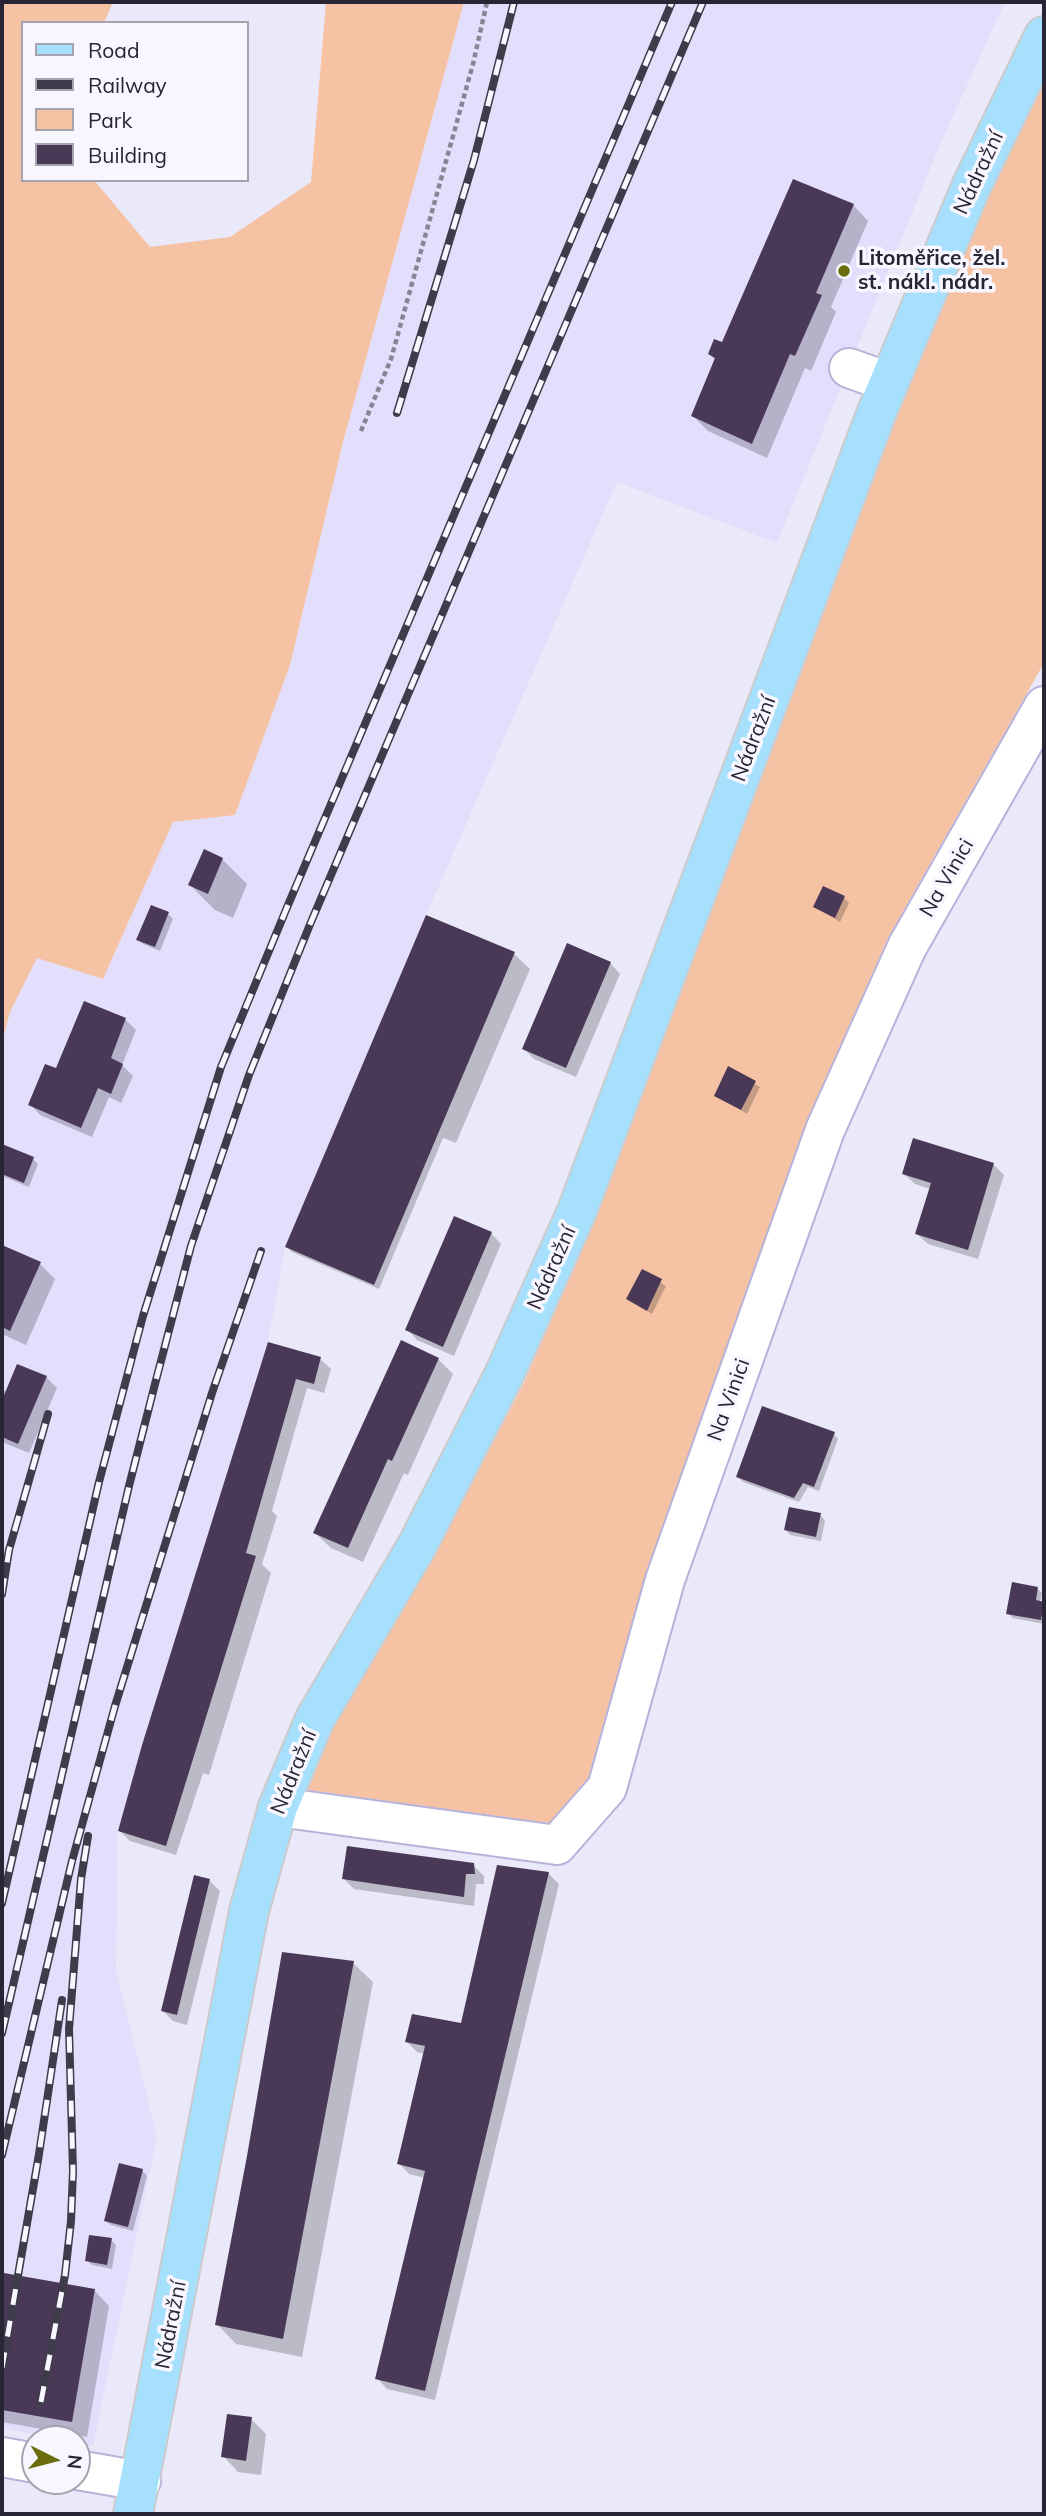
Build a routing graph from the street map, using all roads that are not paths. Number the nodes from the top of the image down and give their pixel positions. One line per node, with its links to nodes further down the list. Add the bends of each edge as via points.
1 (1044, 36): 3 (main road, Nádražní, via 971,187)
2 (849, 368): 3 (street)
3 (888, 382): 5 (main road, Nádražní, via 577,1211 504,1376 418,1544 315,1719)
4 (1044, 706): 5 (street, Na Vinici, via 907,947 825,1130 666,1580 607,1788 557,1845)
5 (278, 1807): 9 (main road, Nádražní, via 249,1911)
6 (2, 2457): 7 (street)
7 (21, 2460)
8 (91, 2477): 9 (street)
9 (137, 2498)

